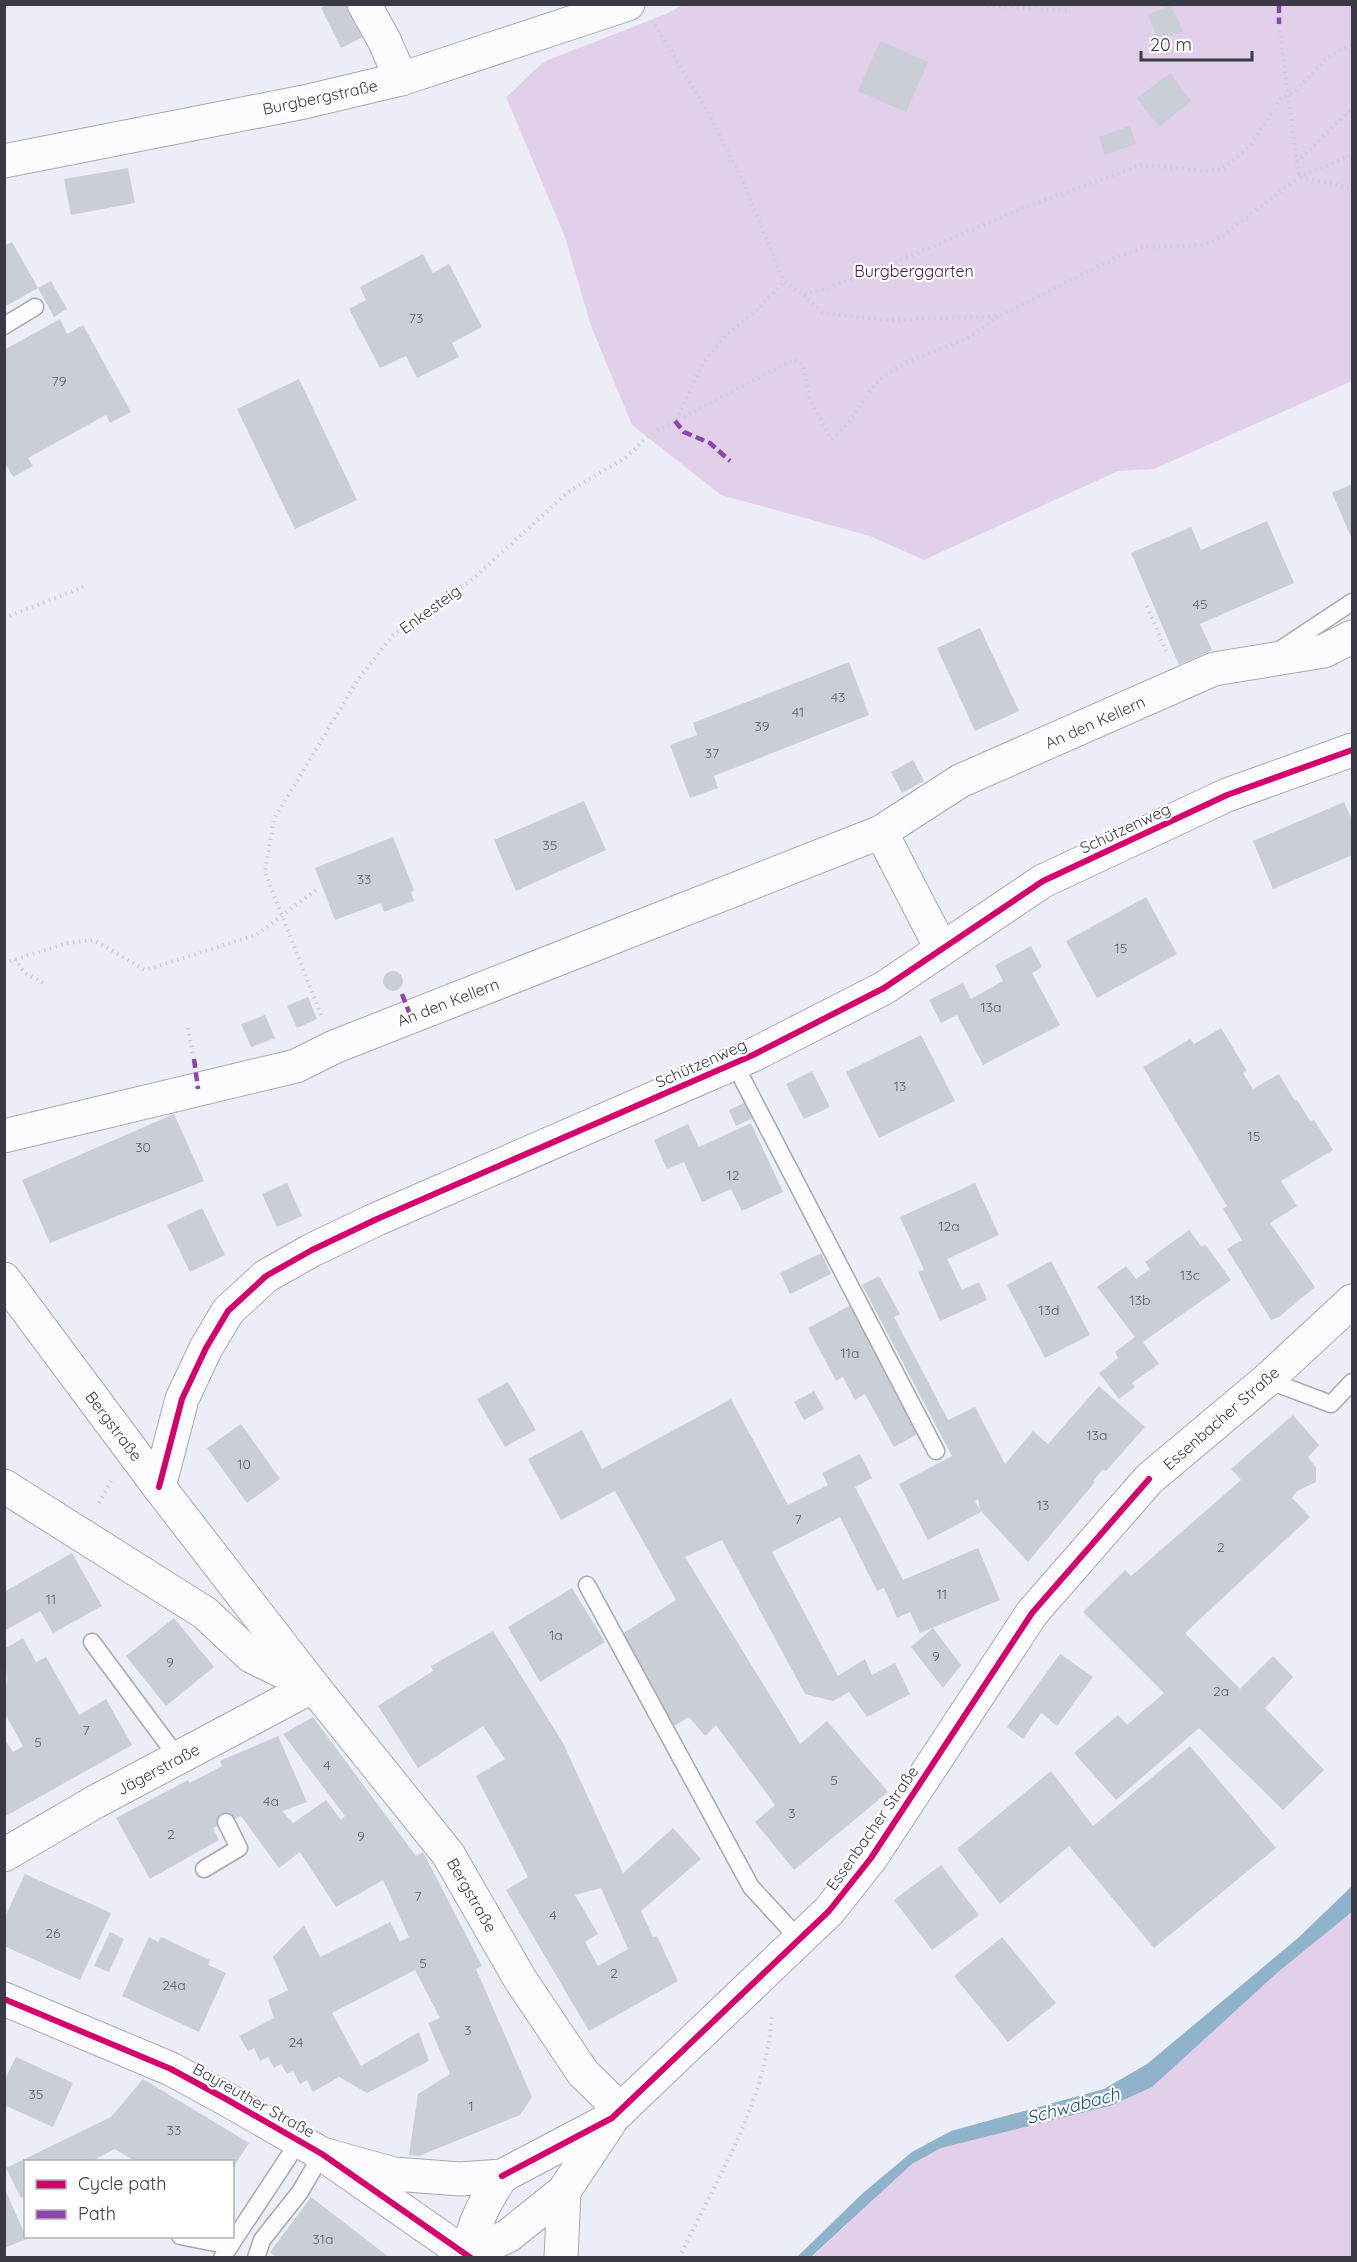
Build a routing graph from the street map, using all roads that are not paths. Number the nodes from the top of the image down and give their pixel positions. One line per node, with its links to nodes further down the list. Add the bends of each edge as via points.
1 (364, 4): 3 (street)
2 (628, 4): 3 (street, Burgbergstraße)
3 (401, 79): 4 (street, Burgbergstraße)
4 (4, 161)
5 (35, 307): 6 (lane)
6 (4, 326)
7 (1353, 602): 9 (lane)
8 (1343, 649): 9 (street, An den Kellern)
9 (1262, 661): 11 (street, An den Kellern, via 1215,669 960,781)
10 (1353, 750): 12 (street, Schützenweg, via 1227,795 1043,881)
11 (881, 832): 12 (street); 14 (street, An den Kellern, via 334,1047 296,1066)
12 (941, 948): 13 (street, Schützenweg, via 884,988)
13 (734, 1063): 21 (lane); 23 (street, Schützenweg, via 377,1219 266,1276 228,1311 206,1348 182,1399)
14 (4, 1136)
15 (4, 1279): 23 (street, Bergstraße)
16 (1353, 1301): 17 (street, Essenbacher Straße)
17 (1267, 1380): 19 (lane); 31 (street, Essenbacher Straße, via 1149,1479 1032,1613 871,1858)
18 (1353, 1382): 19 (lane)
19 (1331, 1404): 20 (lane)
20 (1353, 1404)
21 (936, 1450)
22 (4, 1486): 26 (street, Bergstraße, via 205,1612 251,1656)
23 (159, 1487): 26 (street, Bergstraße)
24 (587, 1585): 31 (lane, via 752,1887)
25 (92, 1642): 27 (lane)
26 (314, 1686): 27 (street, Jägerstraße); 33 (street, Bergstraße, via 448,1854 520,1979)
27 (178, 1758): 29 (street, Jägerstraße)
28 (226, 1822): 30 (lane, via 239,1848)
29 (4, 1855)
30 (204, 1869)
31 (800, 1940): 33 (street, Essenbacher Straße)
32 (5, 2001): 34 (street, Bayreuther Straße, via 171,2069)
33 (616, 2114): 35 (street, Essenbacher Straße); 36 (street, Essenbacher Straße)
34 (310, 2147): 35 (street, Bayreuther Straße, via 394,2174 460,2179); 38 (lane); 39 (street, Bayreuther Straße); 40 (lane, via 300,2192 262,2240)
35 (502, 2176): 39 (street, via 482,2206 471,2233)
36 (564, 2191): 39 (street, Essenbacher Straße, via 508,2236); 41 (street)
37 (186, 2238): 38 (lane)
38 (226, 2252)
39 (469, 2256)
40 (256, 2258)
41 (561, 2258)

